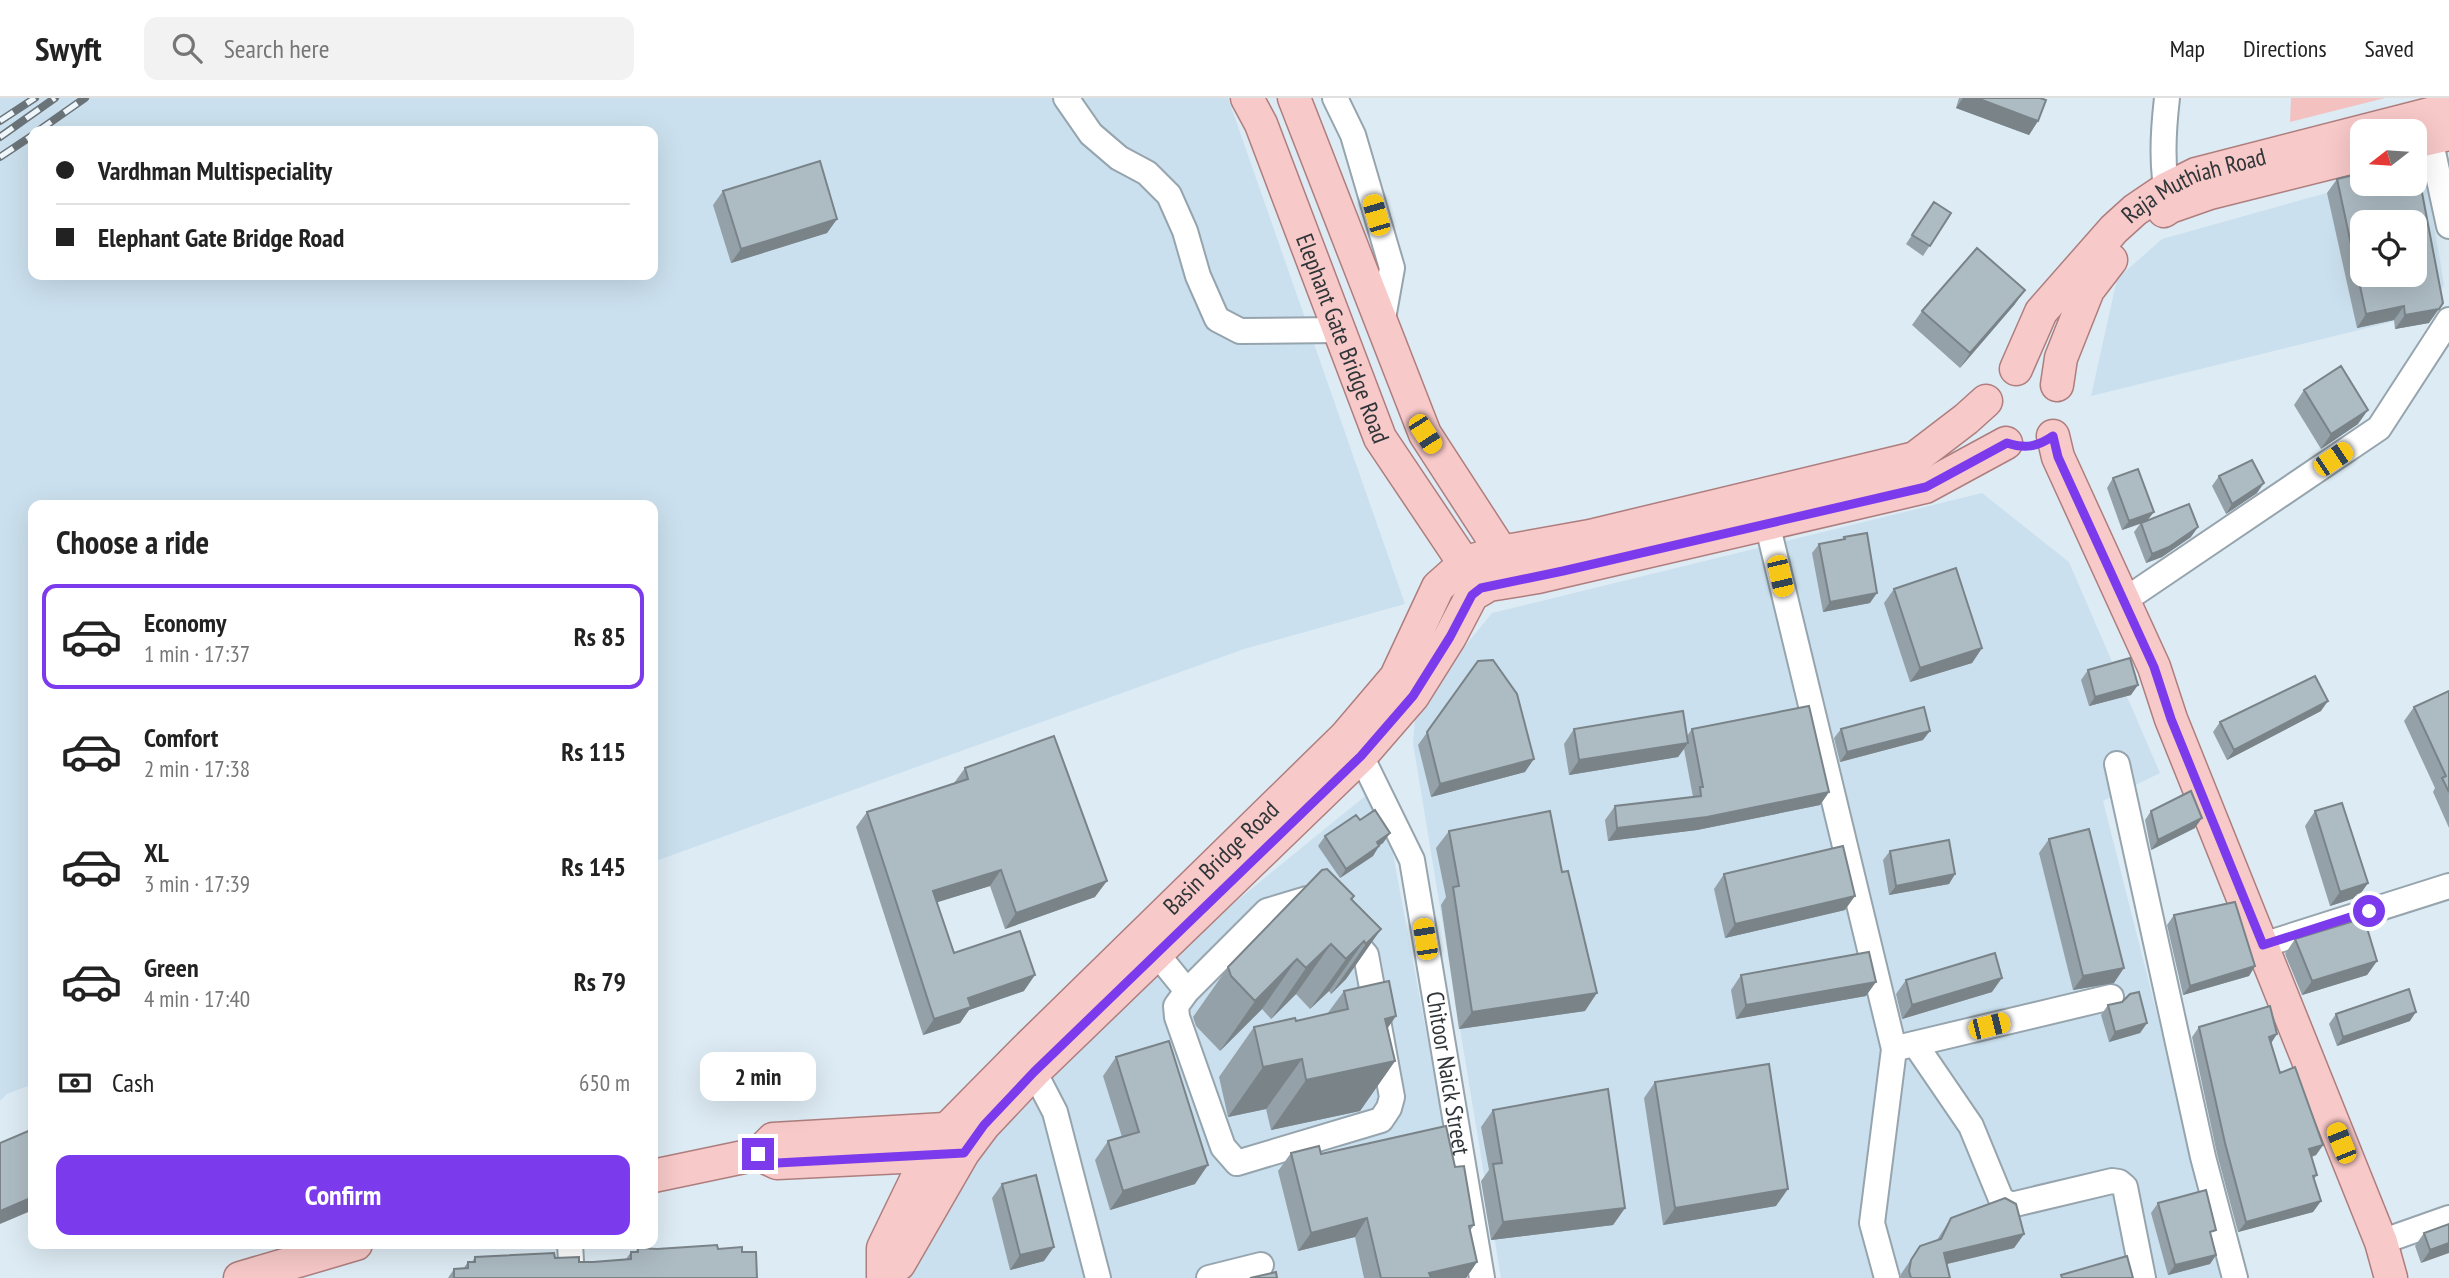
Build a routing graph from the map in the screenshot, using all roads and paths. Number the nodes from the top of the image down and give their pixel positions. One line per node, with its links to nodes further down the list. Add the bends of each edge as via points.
1 (1066, 98): 13 (street, via 1091,134 1119,158 1147,173 1169,195 1217,319 1240,331)
2 (1247, 98): 13 (main road, Elephant Gate Bridge Road)
3 (1294, 98): 12 (main road, Elephant Gate Bridge Road)
4 (1335, 98): 12 (street, via 1353,135 1392,268)
5 (2167, 98): 9 (street, via 2162,133)
6 (2449, 109): 9 (main road, Raja Muthiah Road, via 2196,174)
7 (2431, 138): 10 (street)
8 (2350, 158): 9 (main road, Raja Muthiah Road, via 2210,193)
9 (2168, 198): 14 (main road, Raja Muthiah Road, via 2135,210 2041,312); 15 (main road, Raja Muthiah Road, via 2127,237 2088,290 2061,358)
10 (2449, 226)
11 (2449, 320): 23 (street, via 2379,428)
12 (1382, 324): 20 (main road, Elephant Gate Bridge Road, via 1425,434 1467,499)
13 (1339, 330): 21 (main road, Elephant Gate Bridge Road, via 1380,438)
14 (2016, 369): 15 (main road, via 2040,371); 16 (main road, via 1996,380)
15 (2057, 385): 17 (main road, via 2064,411)
16 (1986, 401): 18 (main road, via 1992,430); 20 (main road, via 1914,457 1590,537)
17 (2053, 436): 18 (main road, via 2031,447); 23 (main road, via 2058,457)
18 (2007, 443): 19 (main road, via 1926,487)
19 (1767, 523): 22 (main road); 31 (street)
20 (1511, 550): 21 (main road); 22 (main road, Elephant Gate Bridge Road)
21 (1473, 576): 22 (main road); 24 (main road, via 1472,595 1450,637 1413,696); 32 (main road, Basin Bridge Road, via 1438,587 1396,677 1345,737)
22 (1520, 580)
23 (2125, 600): 27 (main road)
24 (1361, 756): 28 (main road); 48 (street, Chitoor Naick Street, via 1412,860)
25 (2117, 764): 51 (street, via 2203,1157)
26 (2449, 886): 27 (street)
27 (2263, 945): 38 (main road)
28 (1157, 954): 29 (street); 32 (main road)
29 (1187, 991): 29 (street, via 1267,911 1307,899 1317,904 1366,955 1392,1097 1390,1108 1381,1120 1237,1163 1223,1147 1177,1017 1177,1006)
30 (2111, 997): 31 (street)
31 (1905, 1046): 49 (street, via 1872,1223); 50 (street, via 1971,1126 2001,1199 2011,1205 2119,1182 2125,1188)
32 (1029, 1062): 33 (main road, Basin Bridge Road); 33 (main road, via 984,1125); 46 (street, via 1055,1112)
33 (956, 1141): 34 (main road, via 774,1139); 35 (main road, Basin Bridge Road); 42 (main road, via 899,1264)
34 (758, 1154): 35 (main road, via 777,1163); 36 (main road)
35 (927, 1157): 42 (main road, Basin Bridge Road, via 883,1248)
36 (658, 1175)
37 (2449, 1218): 38 (street)
38 (2381, 1242): 43 (main road)
39 (339, 1249): 44 (main road)
40 (570, 1249): 45 (street)
41 (1261, 1265): 47 (street)
42 (883, 1275)
43 (2386, 1277)
44 (240, 1278)
45 (572, 1278)
46 (1098, 1278)
47 (1209, 1278)
48 (1482, 1278)
49 (1887, 1278)
50 (2143, 1278)
51 (2235, 1278)

